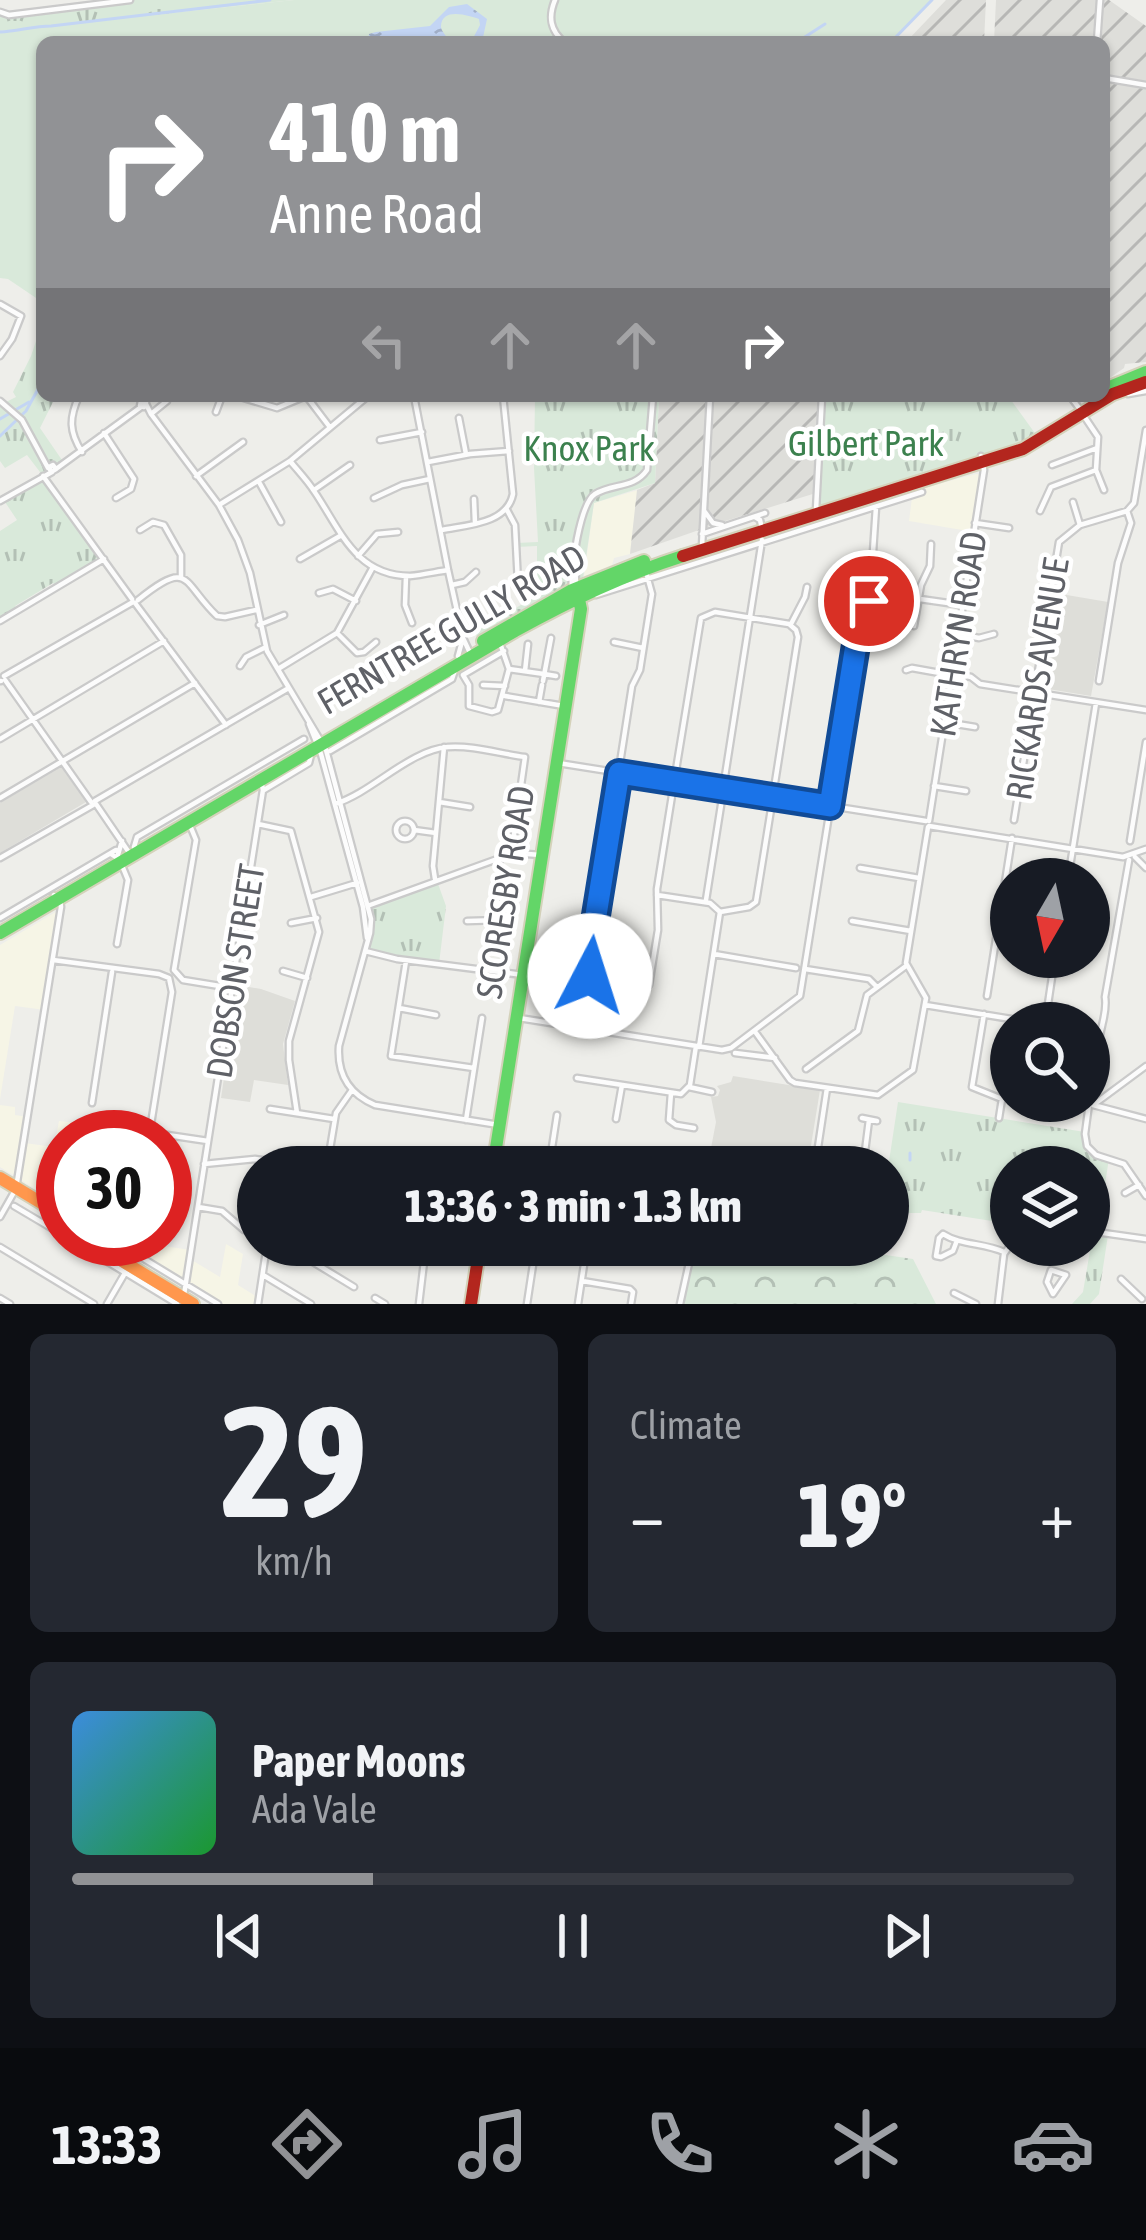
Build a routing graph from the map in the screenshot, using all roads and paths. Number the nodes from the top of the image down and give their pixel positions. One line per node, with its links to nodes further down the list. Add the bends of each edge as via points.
1 (44, 0): 6 (street)
2 (130, 0): 5 (street)
3 (556, 0): 8 (street, via 550,20)
4 (1100, 0): 9 (street)
5 (88, 3): 6 (street)
6 (45, 11): 7 (street)
7 (0, 12)
8 (557, 36)
9 (1097, 36)
10 (1110, 79): 11 (street)
11 (1146, 85)
12 (0, 304): 13 (street, via 21,316)
13 (0, 356)
14 (1146, 372): 16 (main road)
15 (1146, 382): 18 (main road, FERNTREE GULLY ROAD)
16 (1110, 388)
17 (1146, 391): 19 (street)
18 (1110, 393)
19 (1127, 394)
20 (0, 401): 53 (street)
21 (77, 402): 46 (street, via 70,422)
22 (141, 402): 36 (street); 41 (street)
23 (166, 402): 36 (street)
24 (220, 402): 35 (street)
25 (262, 402): 26 (street)
26 (292, 402)
27 (311, 402): 38 (street)
28 (360, 402): 38 (street)
29 (415, 402): 40 (street)
30 (504, 402): 45 (street)
31 (652, 402): 100 (street, via 647,470 589,499 575,554)
32 (710, 402): 73 (street)
33 (822, 402): 70 (street)
34 (1077, 406): 44 (street, via 1098,437); 48 (main road, FERNTREE GULLY ROAD, via 1037,443)
35 (216, 412)
36 (151, 414): 56 (street)
37 (459, 418): 47 (street)
38 (329, 426): 49 (street)
39 (1146, 430): 72 (street)
40 (422, 432): 42 (street); 50 (street)
41 (104, 433): 46 (street); 62 (street, via 134,479)
42 (380, 440)
43 (243, 442): 56 (street)
44 (1096, 448): 52 (street); 54 (street)
45 (508, 451): 47 (street); 69 (street)
46 (82, 452): 53 (street)
47 (466, 454): 50 (street)
48 (982, 460): 59 (main road, FERNTREE GULLY ROAD); 76 (street, KATHRYN ROAD)
49 (290, 461): 58 (street); 60 (street)
50 (428, 462): 57 (street)
51 (350, 465): 60 (street)
52 (1052, 465)
53 (52, 468): 55 (street)
54 (1096, 470): 61 (street); 71 (street, via 1051,487)
55 (43, 476): 65 (street); 88 (street)
56 (196, 476): 67 (street)
57 (430, 479): 63 (street); 82 (street)
58 (259, 482): 67 (street); 74 (street)
59 (921, 482): 68 (street, FERNTREE GULLY ROAD); 70 (main road, FERNTREE GULLY ROAD)
60 (314, 490): 84 (street)
61 (1104, 490)
62 (116, 498)
63 (374, 498)
64 (474, 499): 75 (street)
65 (0, 501)
66 (1073, 502): 78 (street)
67 (219, 505): 105 (street, via 246,560)
68 (876, 507): 77 (street, FERNTREE GULLY ROAD); 172 (street, via 870,598)
69 (507, 510): 75 (street); 96 (street, via 515,523)
70 (816, 511): 77 (main road, FERNTREE GULLY ROAD)
71 (1040, 511)
72 (1127, 511): 78 (street, RICKARDS AVENUE); 136 (street)
73 (705, 512): 79 (street); 85 (street)
74 (280, 522)
75 (475, 523): 82 (street)
76 (975, 523): 80 (street); 104 (street, KATHRYN ROAD)
77 (761, 525): 79 (street, FERNTREE GULLY ROAD); 85 (main road, FERNTREE GULLY ROAD); 93 (street, FERNTREE GULLY ROAD); 108 (street)
78 (1080, 525): 141 (street, RICKARDS AVENUE, via 1058,544)
79 (726, 526): 85 (street, FERNTREE GULLY ROAD)
80 (1009, 529)
81 (140, 530): 95 (street, via 164,525 182,558)
82 (442, 530): 91 (street)
83 (398, 532): 87 (street, via 377,534)
84 (340, 536): 87 (street); 89 (street)
85 (702, 542): 93 (main road, FERNTREE GULLY ROAD); 100 (main road, FERNTREE GULLY ROAD, via 632,565)
86 (931, 544): 101 (street)
87 (358, 556): 90 (street)
88 (104, 559): 102 (street); 109 (street)
89 (300, 559)
90 (373, 567): 94 (street); 103 (street)
91 (448, 570): 94 (street); 97 (street)
92 (476, 572): 97 (street)
93 (646, 573): 100 (main road, FERNTREE GULLY ROAD); 125 (street, via 652,594)
94 (406, 576): 110 (street)
95 (181, 578): 102 (street); 107 (street)
96 (518, 584)
97 (452, 585): 126 (street)
98 (807, 587): 112 (street)
99 (319, 593): 103 (street)
100 (577, 596): 123 (main road, FERNTREE GULLY ROAD); 126 (main road, FERNTREE GULLY ROAD); 145 (main road, SCORESBY ROAD)
101 (919, 599): 104 (street); 113 (street)
102 (135, 600): 119 (street); 134 (street)
103 (356, 601): 115 (street)
104 (962, 605): 116 (street, KATHRYN ROAD)
105 (256, 610): 107 (street); 111 (street)
106 (284, 615): 111 (street)
107 (217, 616): 114 (street)
108 (751, 618): 112 (street); 157 (street, via 712,612 700,620); 162 (street)
109 (0, 620)
110 (412, 622)
111 (259, 625): 124 (street)
112 (791, 625): 163 (street, via 798,640)
113 (914, 626)
114 (212, 627)
115 (337, 633): 120 (street, via 357,652); 129 (street)
116 (958, 634): 117 (street); 132 (street, KATHRYN ROAD)
117 (994, 634)
118 (551, 638): 135 (street)
119 (164, 641): 137 (street); 147 (street)
120 (376, 642)
121 (614, 642): 125 (street)
122 (528, 644): 131 (street)
123 (502, 645): 126 (main road, FERNTREE GULLY ROAD); 126 (street); 128 (street)
124 (266, 647): 127 (street); 129 (street)
125 (643, 648): 158 (street)
126 (462, 659): 142 (street, via 471,708 495,712); 153 (main road, FERNTREE GULLY ROAD)
127 (240, 666)
128 (509, 669): 131 (street); 139 (street)
129 (276, 670): 140 (street)
130 (906, 670): 132 (street)
131 (525, 671): 135 (street)
132 (951, 674): 141 (street); 148 (street, KATHRYN ROAD)
133 (556, 676): 135 (street)
134 (3, 679): 147 (street)
135 (543, 679): 143 (street)
136 (1099, 681)
137 (195, 682): 149 (street); 155 (street)
138 (483, 685): 139 (street)
139 (506, 686): 142 (street)
140 (287, 688): 149 (street); 153 (street)
141 (1035, 693): 144 (street); 173 (street, RICKARDS AVENUE)
142 (503, 696): 143 (street)
143 (539, 702): 145 (street)
144 (1096, 703): 146 (street); 181 (street)
145 (565, 706): 156 (main road, SCORESBY ROAD)
146 (1146, 710)
147 (32, 720): 151 (street); 155 (street)
148 (944, 722): 150 (street); 161 (street, KATHRYN ROAD)
149 (226, 725): 169 (street)
150 (975, 728)
151 (0, 739)
152 (1146, 742): 180 (street)
153 (318, 744): 160 (main road, FERNTREE GULLY ROAD); 170 (street); 183 (main road, FERNTREE GULLY ROAD)
154 (444, 747): 168 (street); 170 (street); 184 (street, via 525,758)
155 (63, 761): 166 (street); 169 (street)
156 (556, 763): 158 (street); 185 (main road, SCORESBY ROAD)
157 (676, 770)
158 (619, 773): 159 (street); 218 (street)
159 (674, 782): 162 (street); 194 (street)
160 (261, 785): 174 (main road, FERNTREE GULLY ROAD); 176 (street, DOBSON STREET)
161 (934, 786): 164 (street); 175 (street, KATHRYN ROAD)
162 (723, 789): 165 (street)
163 (774, 789)
164 (966, 791)
165 (773, 797): 172 (street); 199 (street, via 756,902)
166 (0, 799)
167 (722, 800): 197 (street)
168 (439, 802): 171 (street); 178 (street)
169 (94, 803): 183 (street); 186 (street)
170 (338, 803): 193 (street)
171 (470, 807)
172 (830, 810): 175 (street); 214 (street)
173 (1014, 820)
174 (188, 823): 183 (main road, FERNTREE GULLY ROAD); 220 (street, via 196,840 174,970 183,980)
175 (927, 823): 179 (street); 191 (street, KATHRYN ROAD)
176 (258, 824): 195 (street, via 291,829); 220 (street, DOBSON STREET)
177 (414, 830): 178 (street)
178 (436, 832): 192 (street)
179 (1012, 838): 181 (street); 221 (street)
180 (1130, 841)
181 (1073, 848): 187 (street); 188 (street)
182 (1146, 849): 188 (street)
183 (125, 850): 196 (main road, FERNTREE GULLY ROAD); 206 (street)
184 (514, 854): 185 (street); 189 (street)
185 (542, 855): 216 (main road, SCORESBY ROAD)
186 (0, 858)
187 (1071, 858)
188 (1134, 858): 222 (street)
189 (498, 860): 192 (street); 201 (street, via 506,884 501,920)
190 (860, 868): 191 (street)
191 (919, 878): 205 (street, KATHRYN ROAD)
192 (436, 881): 198 (street)
193 (359, 882): 195 (street); 198 (street)
194 (657, 895): 197 (street); 218 (street, via 649,985)
195 (311, 897): 200 (street)
196 (52, 899): 204 (main road, FERNTREE GULLY ROAD); 209 (street)
197 (709, 903): 199 (street)
198 (366, 906): 207 (street)
199 (720, 912): 208 (street)
200 (316, 918): 203 (street); 217 (street)
201 (467, 921)
202 (852, 921): 205 (street)
203 (291, 923)
204 (0, 925)
205 (910, 931): 211 (street, KATHRYN ROAD)
206 (117, 944)
207 (366, 947): 210 (street); 241 (street, via 338,1054)
208 (714, 955): 212 (street); 231 (street)
209 (52, 960): 213 (street); 270 (street)
210 (406, 961): 216 (street); 224 (street)
211 (906, 966): 219 (street); 223 (street)
212 (796, 968)
213 (112, 969): 246 (street); 259 (street, via 171,982 151,1124 160,1134)
214 (805, 969): 219 (street); 230 (street, via 797,1001)
215 (283, 971): 217 (street)
216 (523, 972): 218 (street); 229 (main road, SCORESBY ROAD)
217 (307, 978): 249 (street, via 289,1044)
218 (590, 979)
219 (877, 987): 236 (street, via 866,996 858,1031)
220 (232, 988): 259 (street, DOBSON STREET)
221 (987, 995)
222 (1105, 1002)
223 (925, 1005): 225 (street); 240 (street, via 908,1075 876,1095)
224 (399, 1009): 226 (street); 235 (street, via 391,1056)
225 (983, 1014): 227 (street); 245 (street, via 972,1088)
226 (436, 1015)
227 (990, 1015)
228 (482, 1018): 235 (street)
229 (516, 1018): 231 (street); 257 (main road, SCORESBY ROAD)
230 (755, 1031): 231 (street, via 727,1050); 233 (street)
231 (698, 1046): 239 (street)
232 (735, 1052): 233 (street)
233 (775, 1058): 240 (street, via 792,1082)
234 (1146, 1066): 242 (street)
235 (474, 1069): 254 (street)
236 (806, 1069)
237 (577, 1078): 238 (street)
238 (622, 1085): 244 (street); 252 (street)
239 (689, 1088): 243 (street); 244 (street)
240 (827, 1088): 263 (street)
241 (352, 1090): 251 (street); 254 (street, via 375,1105)
242 (1110, 1090)
243 (712, 1092)
244 (670, 1093): 258 (street, via 670,1121)
245 (990, 1095)
246 (92, 1102)
247 (270, 1109): 249 (street)
248 (1110, 1109): 253 (street)
249 (297, 1113): 251 (street)
250 (557, 1115): 262 (street)
251 (334, 1119): 260 (street)
252 (616, 1119)
253 (1146, 1119)
254 (466, 1120): 257 (street)
255 (869, 1120): 264 (street)
256 (1086, 1122): 268 (street, via 1089,1149 1124,1164)
257 (499, 1125): 261 (main road, SCORESBY ROAD)
258 (694, 1128)
259 (208, 1141): 266 (street, DOBSON STREET)
260 (330, 1146)
261 (496, 1146)
262 (552, 1146)
263 (818, 1146)
264 (866, 1146)
265 (237, 1161): 266 (street)
266 (205, 1164): 273 (street, DOBSON STREET)
267 (0, 1182): 270 (main road)
268 (1138, 1185): 269 (street); 271 (street)
269 (1125, 1193)
270 (16, 1195): 272 (main road); 274 (street); 275 (street)
271 (1146, 1196)
272 (36, 1204)
273 (198, 1207): 276 (street); 299 (street, DOBSON STREET)
274 (0, 1217)
275 (36, 1218)
276 (237, 1224)
277 (1110, 1234): 278 (street)
278 (1146, 1239)
279 (956, 1243): 281 (street)
280 (0, 1247): 304 (street)
281 (990, 1247)
282 (114, 1266): 293 (street)
283 (133, 1266): 299 (main road)
284 (146, 1266): 299 (main road)
285 (264, 1266): 294 (street)
286 (320, 1266): 297 (street)
287 (425, 1266): 311 (street)
288 (477, 1266): 312 (main road)
289 (533, 1266): 313 (street)
290 (584, 1266): 296 (street)
291 (688, 1266): 316 (street)
292 (1002, 1266): 318 (street)
293 (125, 1273): 299 (street); 305 (street)
294 (262, 1275): 308 (street); 309 (street)
295 (1121, 1279): 302 (street)
296 (582, 1281): 314 (street); 315 (street, via 630,1289)
297 (354, 1287)
298 (954, 1294): 317 (street)
299 (185, 1296): 306 (main road); 307 (street)
300 (0, 1298): 303 (street)
301 (375, 1298): 310 (street)
302 (1142, 1300)
303 (10, 1304)
304 (94, 1304)
305 (107, 1304)
306 (207, 1304)
307 (218, 1304)
308 (258, 1304)
309 (311, 1304)
310 (386, 1304)
311 (418, 1304)
312 (471, 1304)
313 (527, 1304)
314 (578, 1304)
315 (631, 1304)
316 (680, 1304)
317 (976, 1304)
318 (998, 1304)

